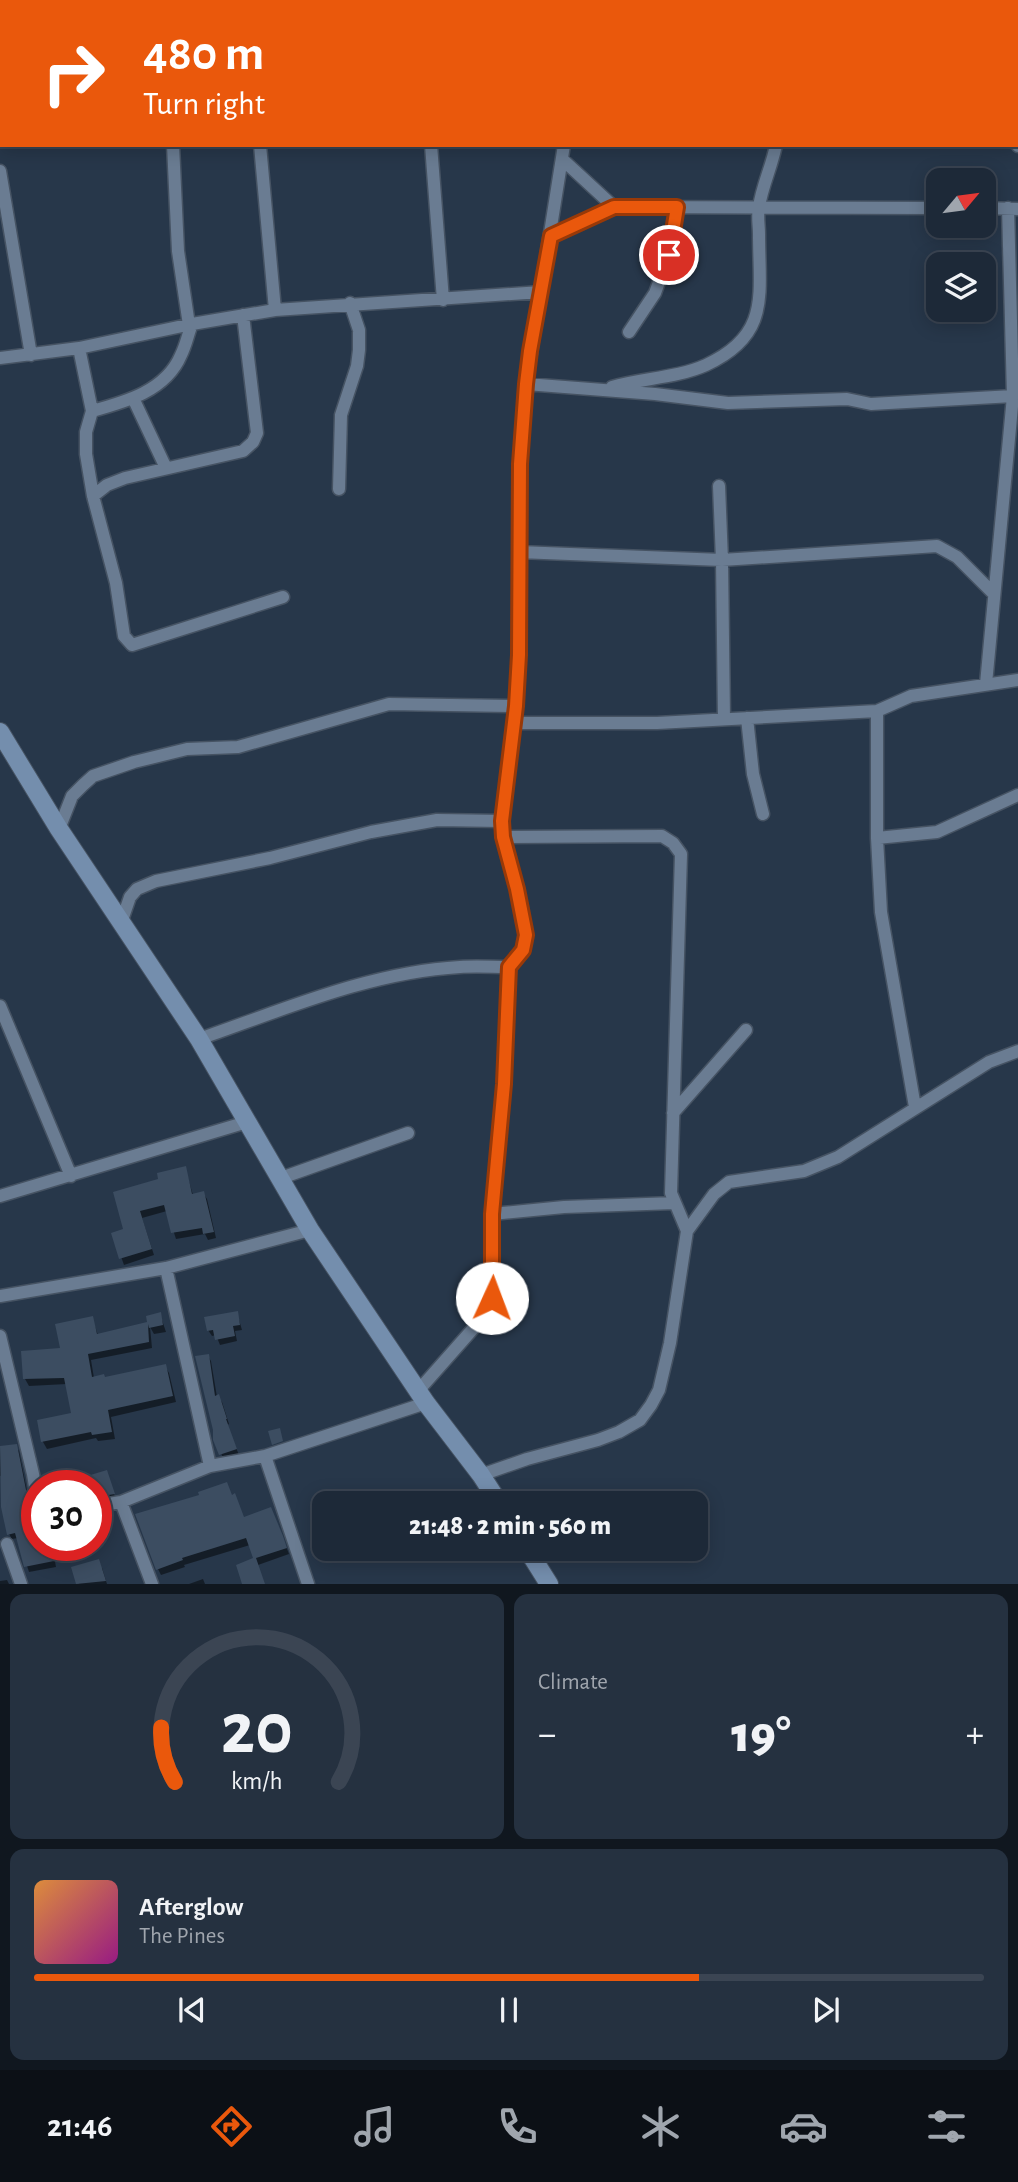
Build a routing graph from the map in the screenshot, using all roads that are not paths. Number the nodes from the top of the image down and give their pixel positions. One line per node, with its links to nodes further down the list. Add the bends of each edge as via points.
1 (1018, 36): 2 (street)
2 (1018, 58): 3 (street)
3 (1018, 146)
4 (173, 147): 22 (street, via 178,251)
5 (260, 147): 20 (street)
6 (430, 147): 18 (street)
7 (564, 147): 9 (street)
8 (775, 147): 13 (street)
9 (562, 159): 11 (street); 16 (street)
10 (0, 171): 25 (street)
11 (614, 207): 12 (street); 16 (street)
12 (677, 207): 13 (street); 23 (street, via 669,255 655,293)
13 (758, 208): 14 (street); 29 (street, via 759,305 749,335 705,365)
14 (926, 208)
15 (1013, 208): 27 (street)
16 (551, 236): 17 (street)
17 (541, 292): 18 (street); 28 (street)
18 (443, 300): 19 (street)
19 (350, 303): 20 (street); 35 (street, via 359,330 359,350 341,415)
20 (275, 310): 21 (street)
21 (243, 315): 22 (street); 33 (street, via 257,432 253,442 243,451)
22 (190, 324): 24 (street); 31 (street, via 180,358 156,386)
23 (629, 331)
24 (79, 348): 25 (street); 32 (street)
25 (31, 355): 26 (street)
26 (0, 359)
27 (1015, 368): 30 (street)
28 (526, 384): 29 (street); 37 (street)
29 (602, 390): 30 (street, via 728,403 847,399 872,404)
30 (1013, 396): 39 (street)
31 (132, 398): 32 (street); 33 (street)
32 (92, 411): 36 (street, via 86,443)
33 (166, 468): 36 (street, via 107,485)
34 (719, 486): 38 (street)
35 (339, 489)
36 (93, 496): 40 (street, via 116,583 124,636 132,645)
37 (519, 552): 38 (street); 43 (street)
38 (722, 560): 39 (street, via 937,546 957,557); 46 (street)
39 (995, 594): 42 (street)
40 (283, 597)
41 (1018, 680): 42 (street)
42 (986, 684): 44 (street, via 911,696)
43 (516, 706): 47 (street); 52 (street, via 389,704 238,747 187,749 134,762 93,776 72,796)
44 (877, 710): 45 (street); 54 (street)
45 (747, 718): 46 (street); 50 (street)
46 (724, 719): 47 (street)
47 (513, 723): 51 (street)
48 (0, 732): 52 (street)
49 (1018, 795): 54 (street, via 937,832)
50 (763, 814)
51 (502, 821): 53 (street); 55 (street, via 437,820 156,881 137,888)
52 (59, 829): 55 (street)
53 (503, 837): 56 (street, via 526,935 523,950); 62 (street, via 662,836 681,854)
54 (877, 838): 61 (street, via 881,912)
55 (121, 923): 59 (street)
56 (509, 967): 59 (street, via 460,967 356,985); 69 (street)
57 (0, 1006): 65 (street)
58 (746, 1030): 62 (street)
59 (199, 1039): 63 (street)
60 (1018, 1051): 61 (street, via 989,1062)
61 (915, 1107): 71 (street, via 816,1167 729,1182 714,1194)
62 (673, 1113): 68 (street)
63 (247, 1122): 65 (street); 66 (street)
64 (408, 1133): 66 (street)
65 (71, 1175): 67 (street)
66 (281, 1178): 70 (street)
67 (0, 1196)
68 (674, 1203): 69 (street); 71 (street)
69 (492, 1214): 75 (street, via 493,1284 487,1313)
70 (310, 1230): 72 (street); 75 (street)
71 (687, 1231): 79 (street, via 659,1390 640,1420 598,1440)
72 (166, 1268): 73 (street); 77 (street)
73 (0, 1296)
74 (0, 1336): 78 (street)
75 (422, 1397): 76 (street); 79 (street)
76 (265, 1456): 77 (street); 87 (street)
77 (210, 1466): 81 (street)
78 (32, 1470)
79 (481, 1475): 80 (street)
80 (491, 1491)
81 (121, 1502): 82 (street); 86 (street)
82 (112, 1503)
83 (8, 1544): 85 (street)
84 (535, 1561): 88 (street)
85 (21, 1584)
86 (152, 1584)
87 (308, 1584)
88 (549, 1584)

